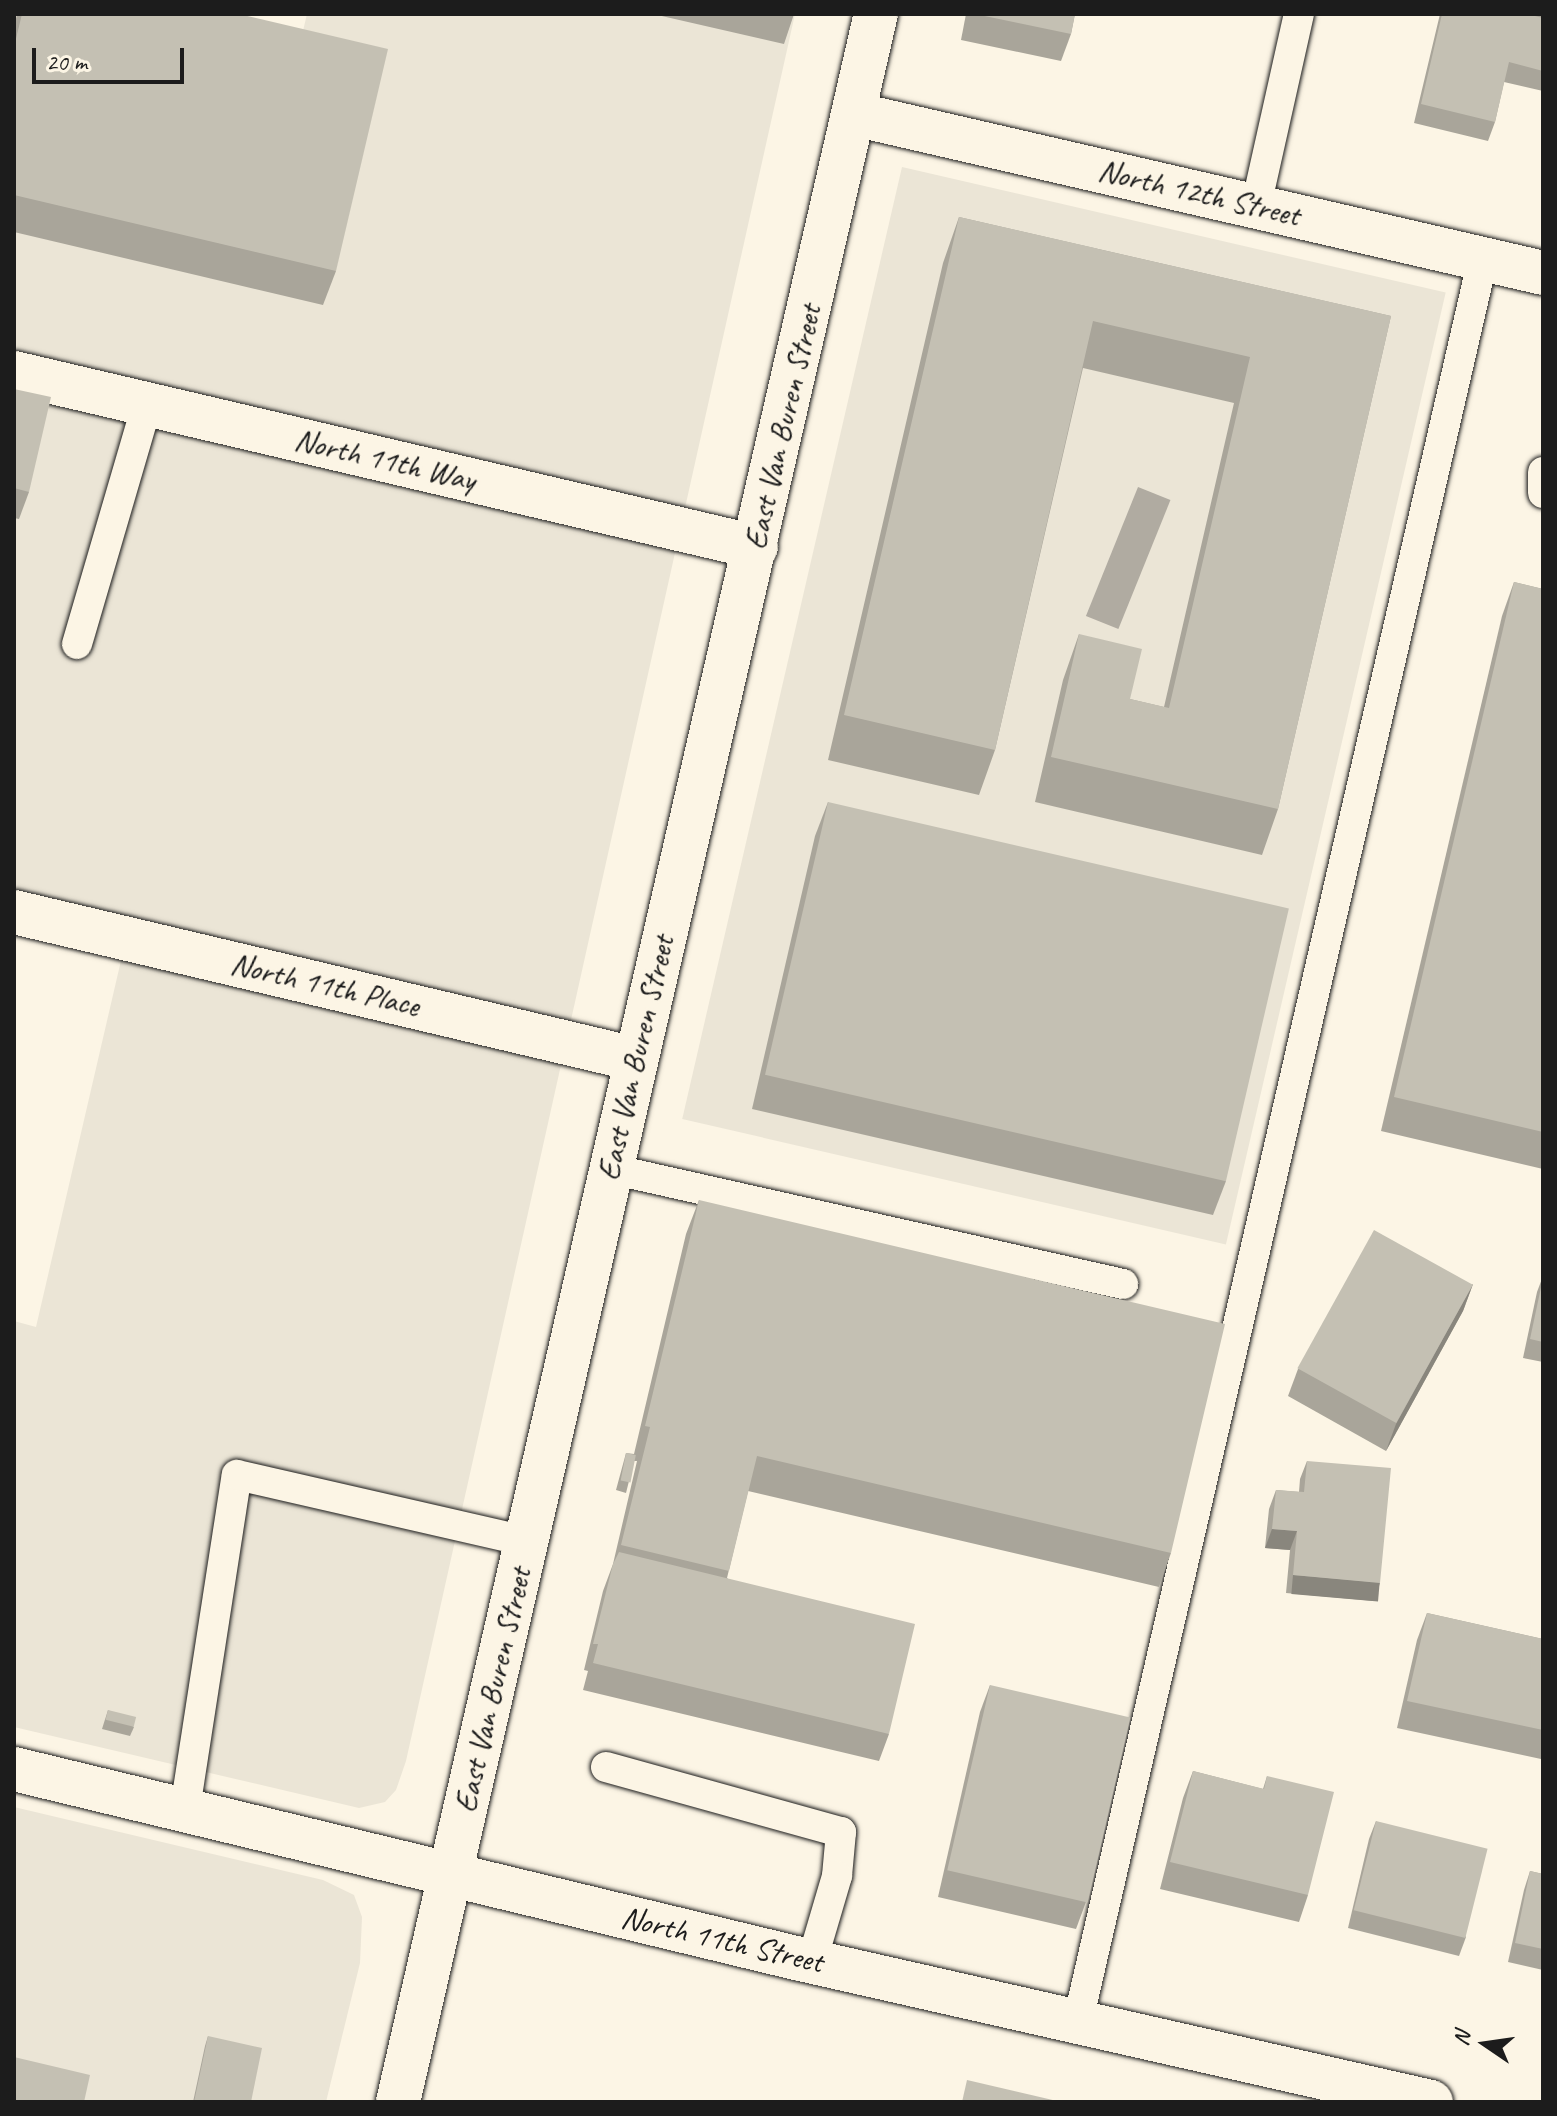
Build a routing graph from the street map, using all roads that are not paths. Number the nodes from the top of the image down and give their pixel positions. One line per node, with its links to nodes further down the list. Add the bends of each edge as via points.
1 (876, 14): 3 (street, East Van Buren Street)
2 (1299, 14): 4 (lane)
3 (854, 114): 4 (street, North 12th Street); 11 (street, East Van Buren Street)
4 (1256, 206): 5 (street, North 12th Street)
5 (1483, 258): 6 (street, North 12th Street); 23 (lane)
6 (1543, 273)
7 (14, 373): 8 (street, North 11th Way)
8 (147, 404): 11 (street, North 11th Way); 12 (lane)
9 (1543, 472): 10 (lane)
10 (1543, 493)
11 (756, 547): 14 (street, East Van Buren Street)
12 (77, 644)
13 (14, 912): 14 (street, North 11th Place)
14 (635, 1059): 15 (street, East Van Buren Street)
15 (611, 1169): 16 (lane); 17 (street, East Van Buren Street)
16 (1123, 1284)
17 (526, 1541): 20 (lane, via 237,1475); 21 (street, East Van Buren Street)
18 (606, 1767): 22 (lane, via 841,1832 837,1876)
19 (14, 1769): 20 (street, North 11th Street)
20 (185, 1809): 21 (street, North 11th Street)
21 (451, 1875): 22 (street, North 11th Street); 24 (street, East Van Buren Street)
22 (812, 1961): 23 (street, North 11th Street)
23 (1078, 2021): 25 (street, North 11th Street)
24 (398, 2102)
25 (1431, 2102)

